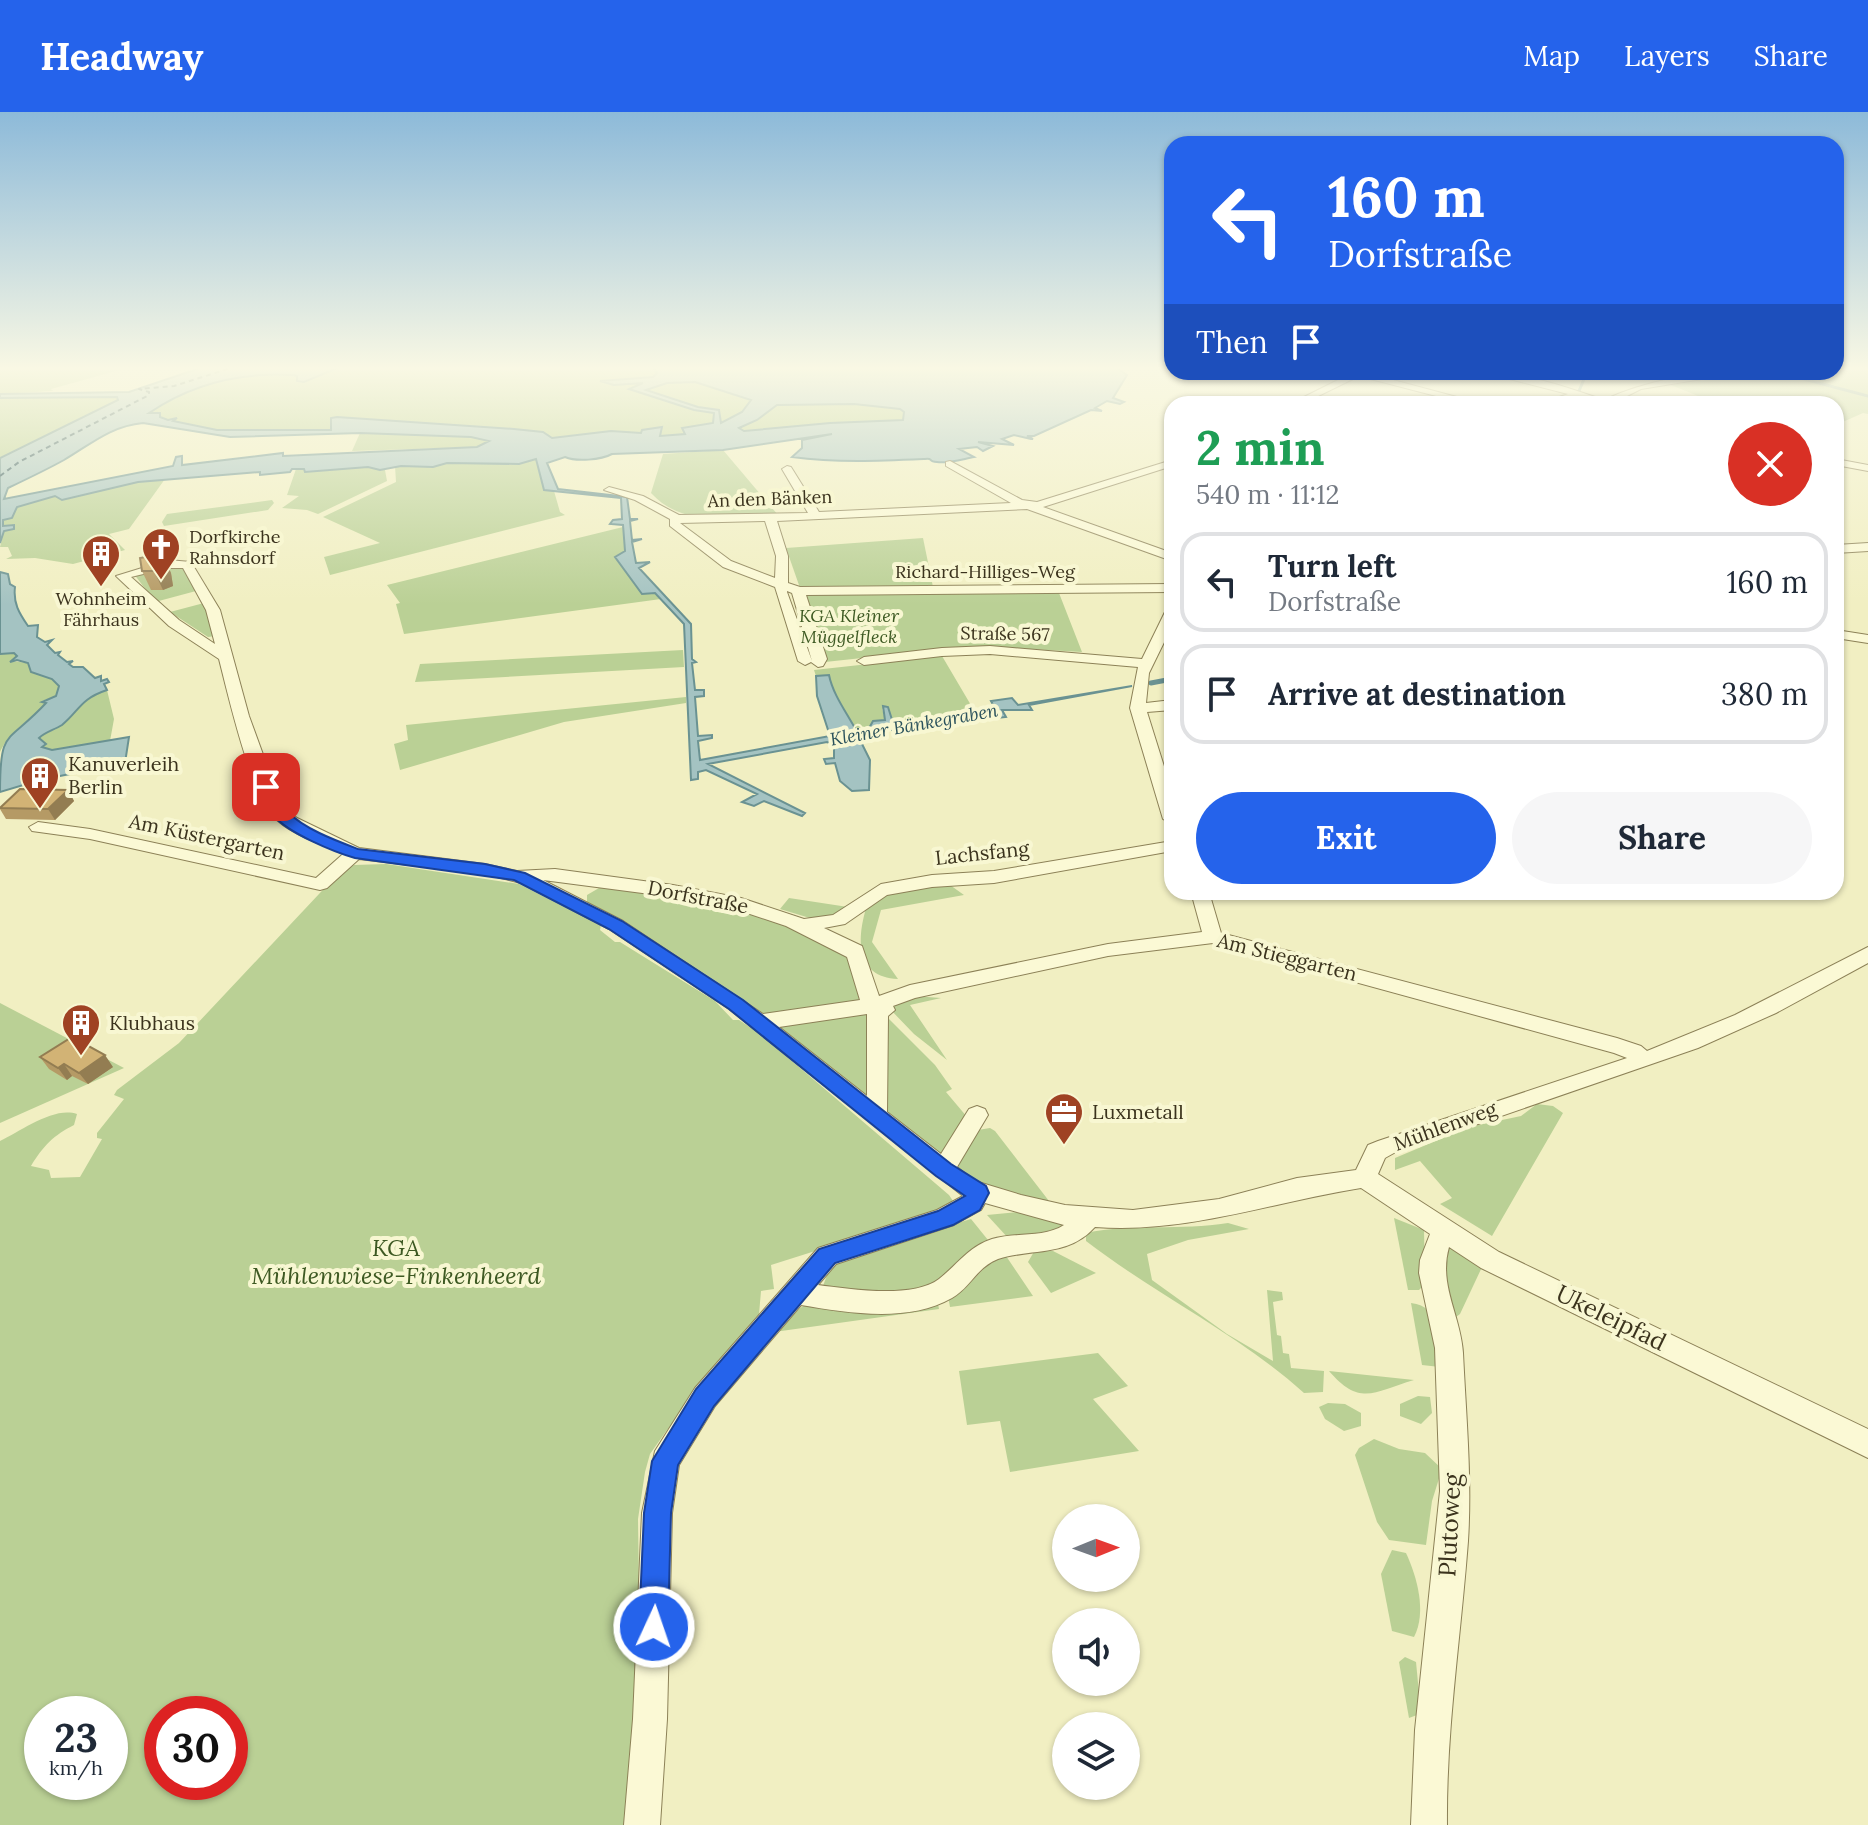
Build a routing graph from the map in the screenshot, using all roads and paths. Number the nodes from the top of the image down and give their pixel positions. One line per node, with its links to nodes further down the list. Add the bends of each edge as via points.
1 (950, 464): 7 (street)
2 (1844, 464): 4 (street)
3 (1164, 466): 7 (street, An den Bänken)
4 (1868, 468)
5 (787, 469): 8 (street)
6 (609, 490): 9 (street, An den Bänken, via 639,498)
7 (1028, 506): 8 (street, An den Bänken); 13 (street)
8 (816, 516): 10 (street, An den Bänken)
9 (676, 518): 10 (street, An den Bänken); 15 (street, Richard-Hilliges-Weg, via 674,524 727,564)
10 (770, 518): 14 (street, via 782,556)
11 (1868, 547): 12 (street)
12 (1844, 548)
13 (1164, 554)
14 (781, 571): 15 (street); 16 (street)
15 (756, 576): 16 (street, Richard-Hilliges-Weg)
16 (780, 586): 18 (street, Richard-Hilliges-Weg); 18 (street, via 811,662 820,659)
17 (1164, 588): 18 (street, Richard-Hilliges-Weg)
18 (798, 591)
19 (1164, 628): 24 (street)
20 (1844, 635): 21 (street)
21 (1868, 639)
22 (225, 657): 22 (street, Dorfstraße, via 213,610 187,565 168,564 122,576 174,623); 30 (street, Dorfstraße, via 254,753 280,813 305,831)
23 (864, 661): 24 (street, Straße 567, via 1006,650)
24 (1146, 664): 26 (street)
25 (1164, 706): 26 (street)
26 (1138, 708): 27 (street)
27 (1164, 793)
28 (38, 827): 30 (street, Am Küstergarten, via 320,884)
29 (1164, 847): 33 (street, Lachsfang, via 881,890)
30 (355, 853): 31 (street, Dorfstraße)
31 (520, 876): 34 (street, Dorfstraße, via 565,876 734,900); 39 (street, Dorfstraße, via 616,925)
32 (1202, 900): 35 (street)
33 (855, 910): 34 (street, Lachsfang, via 838,920); 37 (street)
34 (806, 925): 37 (street, Dorfstraße)
35 (1213, 937): 38 (street, Am Stieggarten, via 1116,949); 40 (street, Am Stieggarten, via 1589,1038 1633,1051)
36 (1868, 954): 40 (street, Mühlenweg, via 1740,1022)
37 (859, 960): 38 (street, Dorfstraße, via 887,987); 38 (street, via 870,1000)
38 (891, 1001): 39 (street, Am Stieggarten); 41 (street, via 878,1108)
39 (760, 1022): 41 (street, Dorfstraße)
40 (1643, 1060): 44 (street, Mühlenweg, via 1386,1147 1376,1152)
41 (872, 1112): 43 (street, Dorfstraße)
42 (977, 1115): 43 (street)
43 (943, 1170): 45 (street, Dorfstraße)
44 (1364, 1178): 46 (street, via 1157,1218); 47 (street, Ukeleipfad)
45 (973, 1190): 46 (street); 48 (street, via 972,1203 945,1218 827,1256)
46 (1088, 1218): 48 (street, via 1064,1240 982,1253 946,1288 918,1298)
47 (1445, 1231): 49 (street, Ukeleipfad, via 1490,1260); 51 (street, Plutoweg, via 1430,1263 1448,1345 1454,1479 1428,1778)
48 (798, 1293): 50 (street, via 705,1397 665,1461 657,1513)
49 (1868, 1444)
50 (642, 1825)
51 (1429, 1825)

